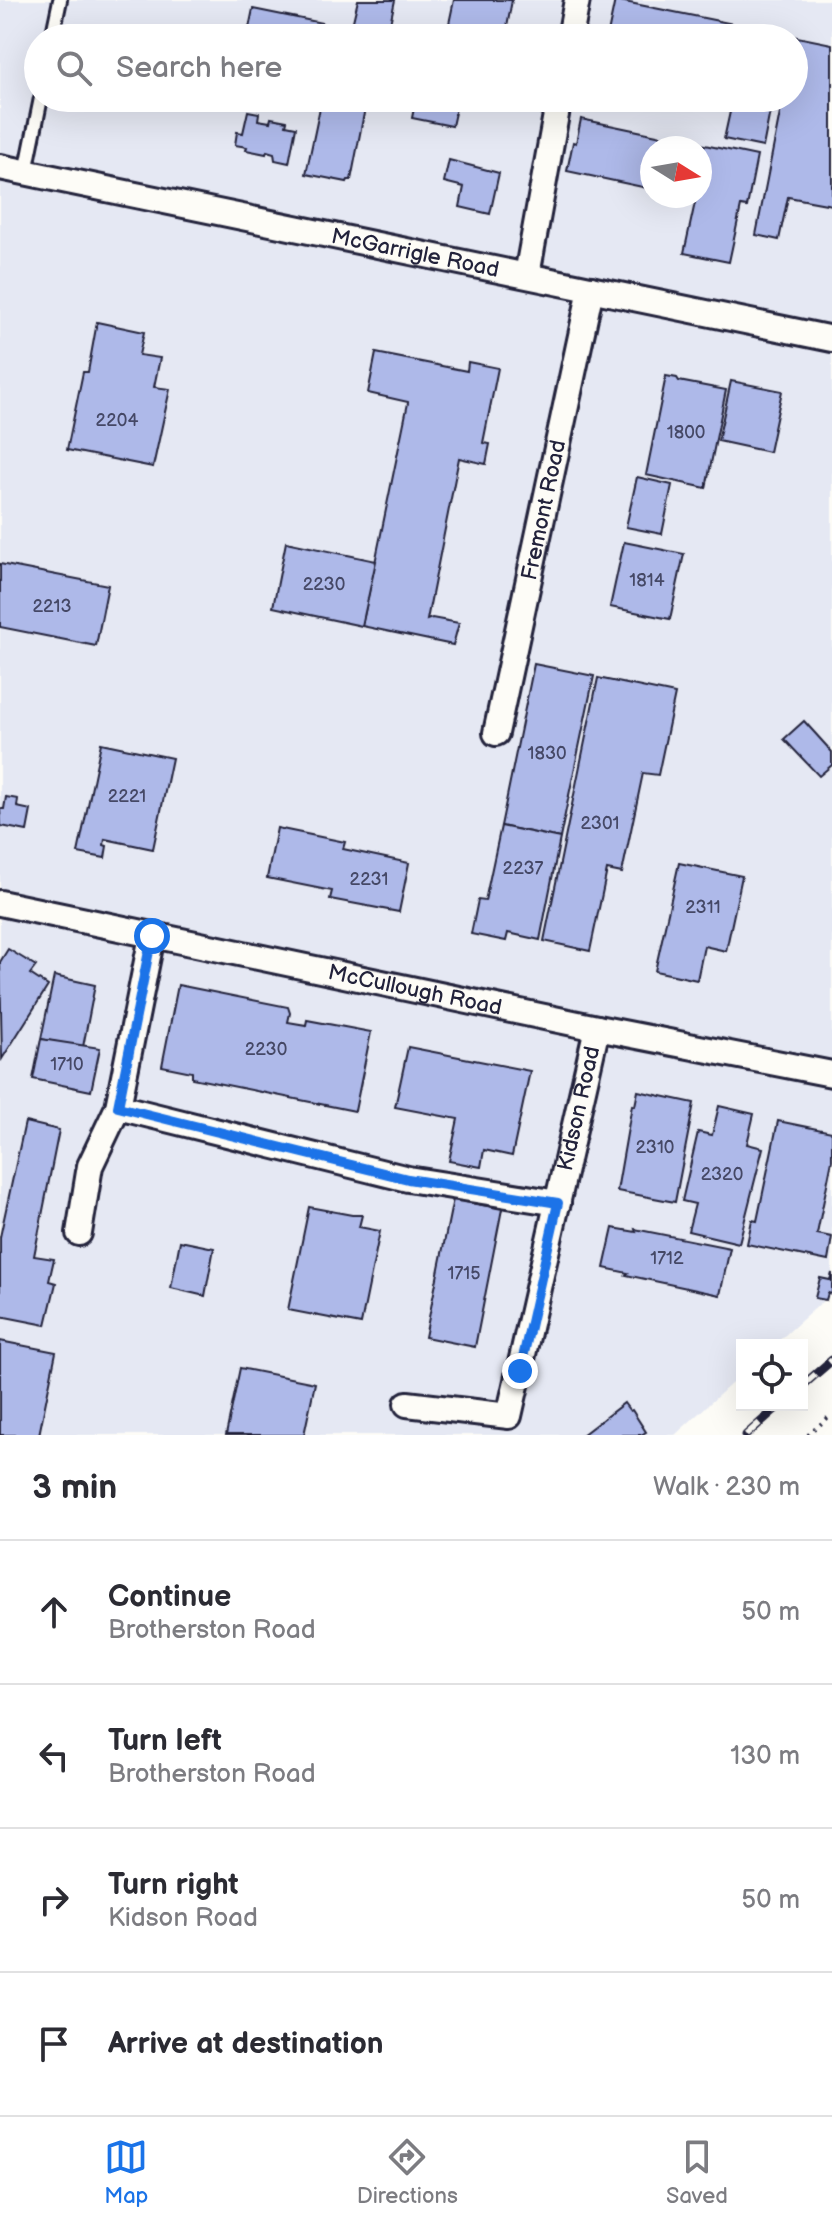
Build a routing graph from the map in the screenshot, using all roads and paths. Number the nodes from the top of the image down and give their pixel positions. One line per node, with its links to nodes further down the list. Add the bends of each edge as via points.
1 (60, 0): 3 (lane)
2 (577, 0): 4 (street)
3 (55, 24)
4 (573, 24)
5 (38, 112): 8 (lane)
6 (556, 112): 9 (street)
7 (0, 167): 8 (street, McGarrigle Road)
8 (26, 172): 9 (street, McGarrigle Road)
9 (527, 275): 10 (street, McGarrigle Road)
10 (591, 289): 11 (street, McGarrigle Road); 12 (street, Fremont Road)
11 (832, 339)
12 (496, 733)
13 (0, 903): 14 (street, McCullough Road)
14 (152, 936): 15 (street, McCullough Road); 17 (street)
15 (597, 1028): 16 (street, McCullough Road); 18 (street, Kidson Road)
16 (832, 1074)
17 (118, 1107): 18 (street, via 408,1179); 19 (street, via 90,1166)
18 (558, 1203): 20 (street, Kidson Road, via 509,1416)
19 (79, 1233)
20 (407, 1404)
21 (832, 1414): 22 (path)
22 (808, 1435)

